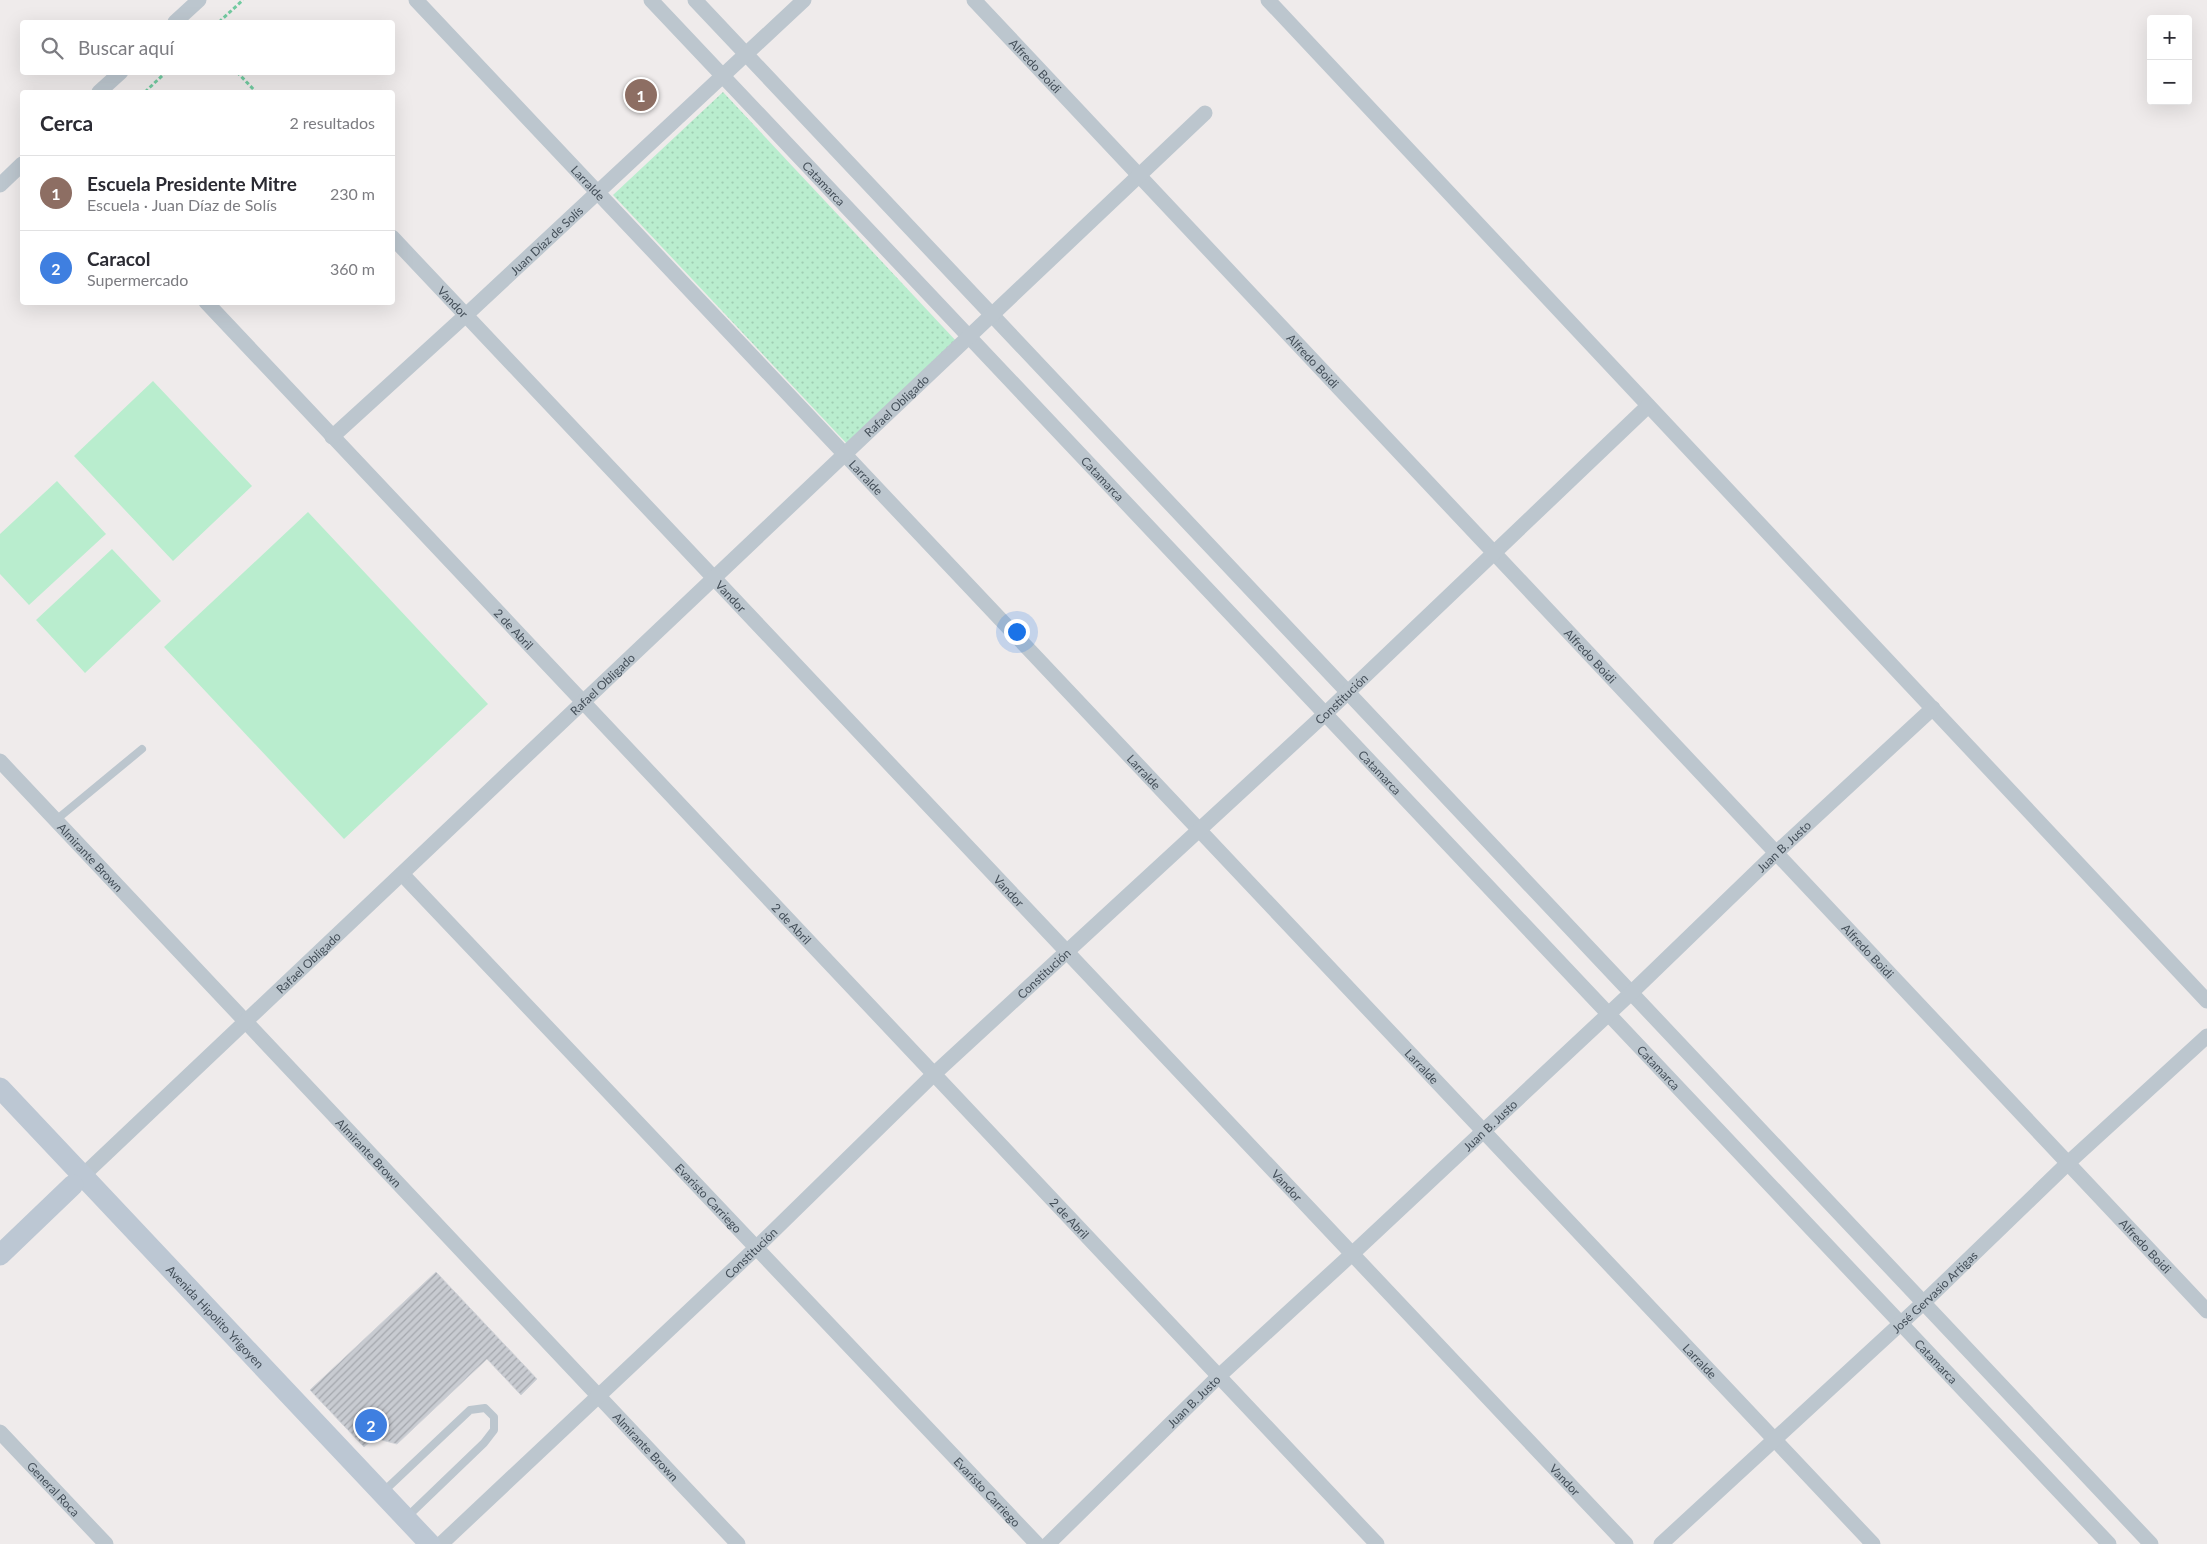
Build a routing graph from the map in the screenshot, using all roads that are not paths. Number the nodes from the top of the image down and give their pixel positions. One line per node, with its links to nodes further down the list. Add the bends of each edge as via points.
1 (199, 0): 8 (street)
2 (416, 0): 17 (street, Larralde)
3 (651, 0): 11 (street, Catamarca)
4 (695, 0): 9 (street)
5 (804, 0): 9 (street, Juan Díaz de Solís)
6 (974, 0): 15 (street, Alfredo Boidi)
7 (1268, 0): 23 (street)
8 (177, 20)
9 (746, 54): 11 (street, Juan Díaz de Solís); 21 (street)
10 (118, 75): 12 (street)
11 (724, 76): 17 (street, Juan Díaz de Solís); 22 (street, Catamarca)
12 (102, 90)
13 (1205, 113): 15 (street, Rafael Obligado)
14 (20, 166): 16 (street)
15 (1139, 175): 21 (street, Rafael Obligado); 26 (street, Alfredo Boidi)
16 (0, 185)
17 (598, 192): 20 (street, Juan Díaz de Solís); 25 (street, Larralde)
18 (395, 240): 20 (street, Vandor)
19 (209, 305): 24 (street, 2 de Abril)
20 (466, 315): 24 (street, Juan Díaz de Solís); 27 (street, Vandor)
21 (992, 315): 22 (street, Rafael Obligado); 28 (street)
22 (970, 337): 25 (street, Rafael Obligado); 31 (street, Catamarca)
23 (1648, 406): 26 (street, Constitución); 30 (street)
24 (332, 437): 29 (street, 2 de Abril)
25 (845, 454): 27 (street, Rafael Obligado); 35 (street, Larralde)
26 (1493, 552): 28 (street, Constitución); 36 (street, Alfredo Boidi)
27 (714, 578): 29 (street, Rafael Obligado); 38 (street, Vandor)
28 (1347, 692): 31 (street, Constitución); 39 (street)
29 (582, 702): 37 (street, Rafael Obligado); 44 (street, 2 de Abril)
30 (1932, 708): 36 (street, Juan B. Justo); 40 (street)
31 (1325, 714): 35 (street, Constitución); 41 (street, Catamarca)
32 (142, 749): 34 (lane)
33 (0, 761): 34 (street, Almirante Brown)
34 (56, 820): 42 (street, Almirante Brown)
35 (1198, 829): 38 (street, Constitución); 47 (street, Larralde)
36 (1776, 853): 39 (street, Juan B. Justo); 48 (street, Alfredo Boidi)
37 (402, 874): 42 (street, Rafael Obligado); 50 (street, Evaristo Carriego)
38 (1067, 952): 44 (street, Constitución); 51 (street, Vandor)
39 (1631, 993): 41 (street, Juan B. Justo); 53 (street)
40 (2207, 1001)
41 (1608, 1013): 47 (street, Juan B. Justo); 55 (street, Catamarca)
42 (246, 1021): 49 (street, Rafael Obligado); 57 (street, Almirante Brown)
43 (2207, 1036): 48 (street, José Gervasio Artigas)
44 (934, 1074): 50 (street, Constitución); 56 (street, 2 de Abril)
45 (0, 1088): 49 (main road, Avenida Hipolito Yrigoyen)
46 (0, 1107): 49 (main road, Avenida Hipolito Yrigoyen)
47 (1483, 1131): 51 (street, Juan B. Justo); 59 (street, Larralde)
48 (2068, 1163): 53 (street, José Gervasio Artigas); 54 (street, Alfredo Boidi)
49 (78, 1181): 52 (main road, Rafael Obligado); 60 (main road, Avenida Hipolito Yrigoyen); 63 (main road, Avenida Hipolito Yrigoyen)
50 (756, 1248): 57 (street, Constitución); 67 (street, Evaristo Carriego)
51 (1352, 1254): 56 (street, Juan B. Justo); 70 (street, Vandor)
52 (0, 1255)
53 (1923, 1303): 55 (street, José Gervasio Artigas); 74 (street)
54 (2207, 1311)
55 (1900, 1323): 59 (street, José Gervasio Artigas); 73 (street, Catamarca)
56 (1219, 1376): 68 (street, Juan B. Justo); 69 (street, 2 de Abril)
57 (598, 1395): 65 (street, Constitución); 66 (street, Almirante Brown)
58 (0, 1432): 62 (street, General Roca)
59 (1774, 1439): 71 (street, José Gervasio Artigas); 72 (street, Larralde)
60 (382, 1493): 61 (main road, Avenida Hipolito Yrigoyen); 61 (lane, via 470,1410 485,1408 494,1417 494,1430 484,1443)
61 (405, 1518): 64 (main road, Avenida Hipolito Yrigoyen)
62 (106, 1544)
63 (411, 1544)
64 (430, 1544)
65 (441, 1544)
66 (738, 1544)
67 (1036, 1544)
68 (1048, 1544)
69 (1378, 1544)
70 (1626, 1544)
71 (1661, 1544)
72 (1873, 1544)
73 (2109, 1544)
74 (2151, 1544)

